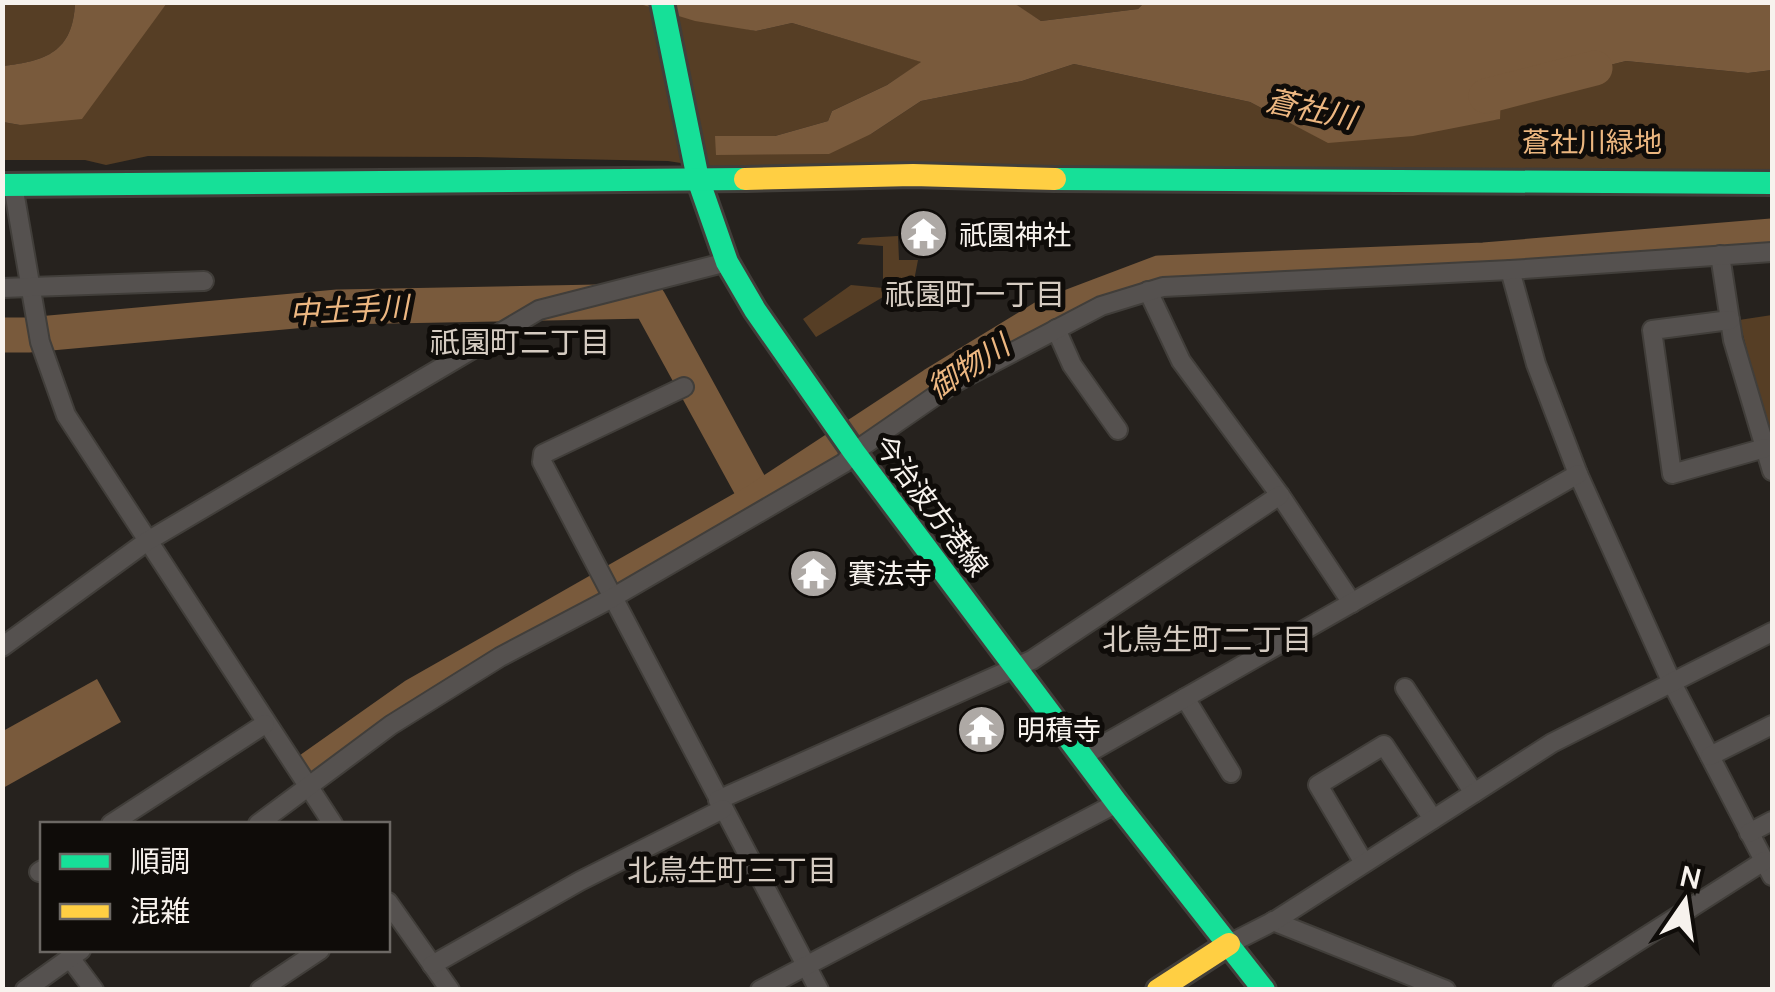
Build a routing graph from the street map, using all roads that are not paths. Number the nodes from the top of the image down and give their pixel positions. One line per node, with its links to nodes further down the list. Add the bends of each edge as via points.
1 (662, 2): 2 (street, 今治波方港線)
2 (697, 175): 3 (street); 4 (street); 7 (street, 今治波方港線)
3 (1772, 183)
4 (8, 185): 11 (street)
5 (1772, 252): 6 (street)
6 (1720, 255): 8 (street); 13 (street)
7 (727, 262): 18 (street, 今治波方港線, via 785,358); 22 (street, via 539,310)
8 (1510, 270): 12 (street, via 1163,286); 20 (street, via 1536,364)
9 (204, 281): 11 (street)
10 (2, 288): 11 (street)
11 (31, 289): 22 (street, via 40,342 66,415)
12 (1148, 292): 14 (street); 21 (street, via 1180,361)
13 (1730, 320): 17 (street); 17 (street, via 1652,330 1672,474)
14 (1056, 329): 16 (street, via 1072,365); 18 (street, via 954,383)
15 (684, 387): 23 (street, via 543,454)
16 (1118, 430)
17 (1765, 448): 19 (street)
18 (854, 452): 23 (street); 27 (street, 今治波方港線)
19 (1772, 472)
20 (1578, 474): 24 (street); 28 (street)
21 (1280, 495): 24 (street); 27 (street)
22 (146, 542): 26 (street); 31 (street)
23 (612, 598): 36 (street, via 392,725); 39 (street)
24 (1352, 603): 30 (street)
25 (1772, 632): 28 (street)
26 (2, 647)
27 (1016, 667): 33 (street, 今治波方港線); 39 (street)
28 (1672, 683): 34 (street); 37 (street, via 1552,743)
29 (1405, 688): 37 (street)
30 (1185, 698): 33 (street); 35 (street)
31 (265, 724): 36 (street); 42 (street)
32 (1772, 725): 34 (street)
33 (1082, 756): 38 (street, 今治波方港線)
34 (1710, 756): 45 (street)
35 (1231, 773)
36 (308, 790): 43 (street); 44 (street)
37 (1474, 793): 40 (street)
38 (1117, 803): 50 (street, 今治波方港線); 54 (street)
39 (721, 804): 53 (street); 54 (street)
40 (1433, 819): 46 (street); 46 (street, via 1384,745 1318,785)
41 (1772, 821): 45 (street)
42 (114, 822)
43 (261, 822)
44 (332, 822)
45 (1749, 833): 47 (street)
46 (1364, 863): 49 (street)
47 (1768, 868): 64 (street)
48 (390, 907): 53 (street)
49 (1273, 922): 50 (street); 63 (street)
50 (1228, 944): 61 (street); 62 (street, 今治波方港線)
51 (317, 952): 57 (street)
52 (76, 954): 55 (street); 56 (street)
53 (432, 965): 58 (street)
54 (805, 966): 59 (street); 60 (street)
55 (25, 990)
56 (94, 990)
57 (260, 990)
58 (450, 990)
59 (760, 990)
60 (818, 990)
61 (1158, 990)
62 (1264, 990)
63 (1446, 990)
64 (1562, 990)

